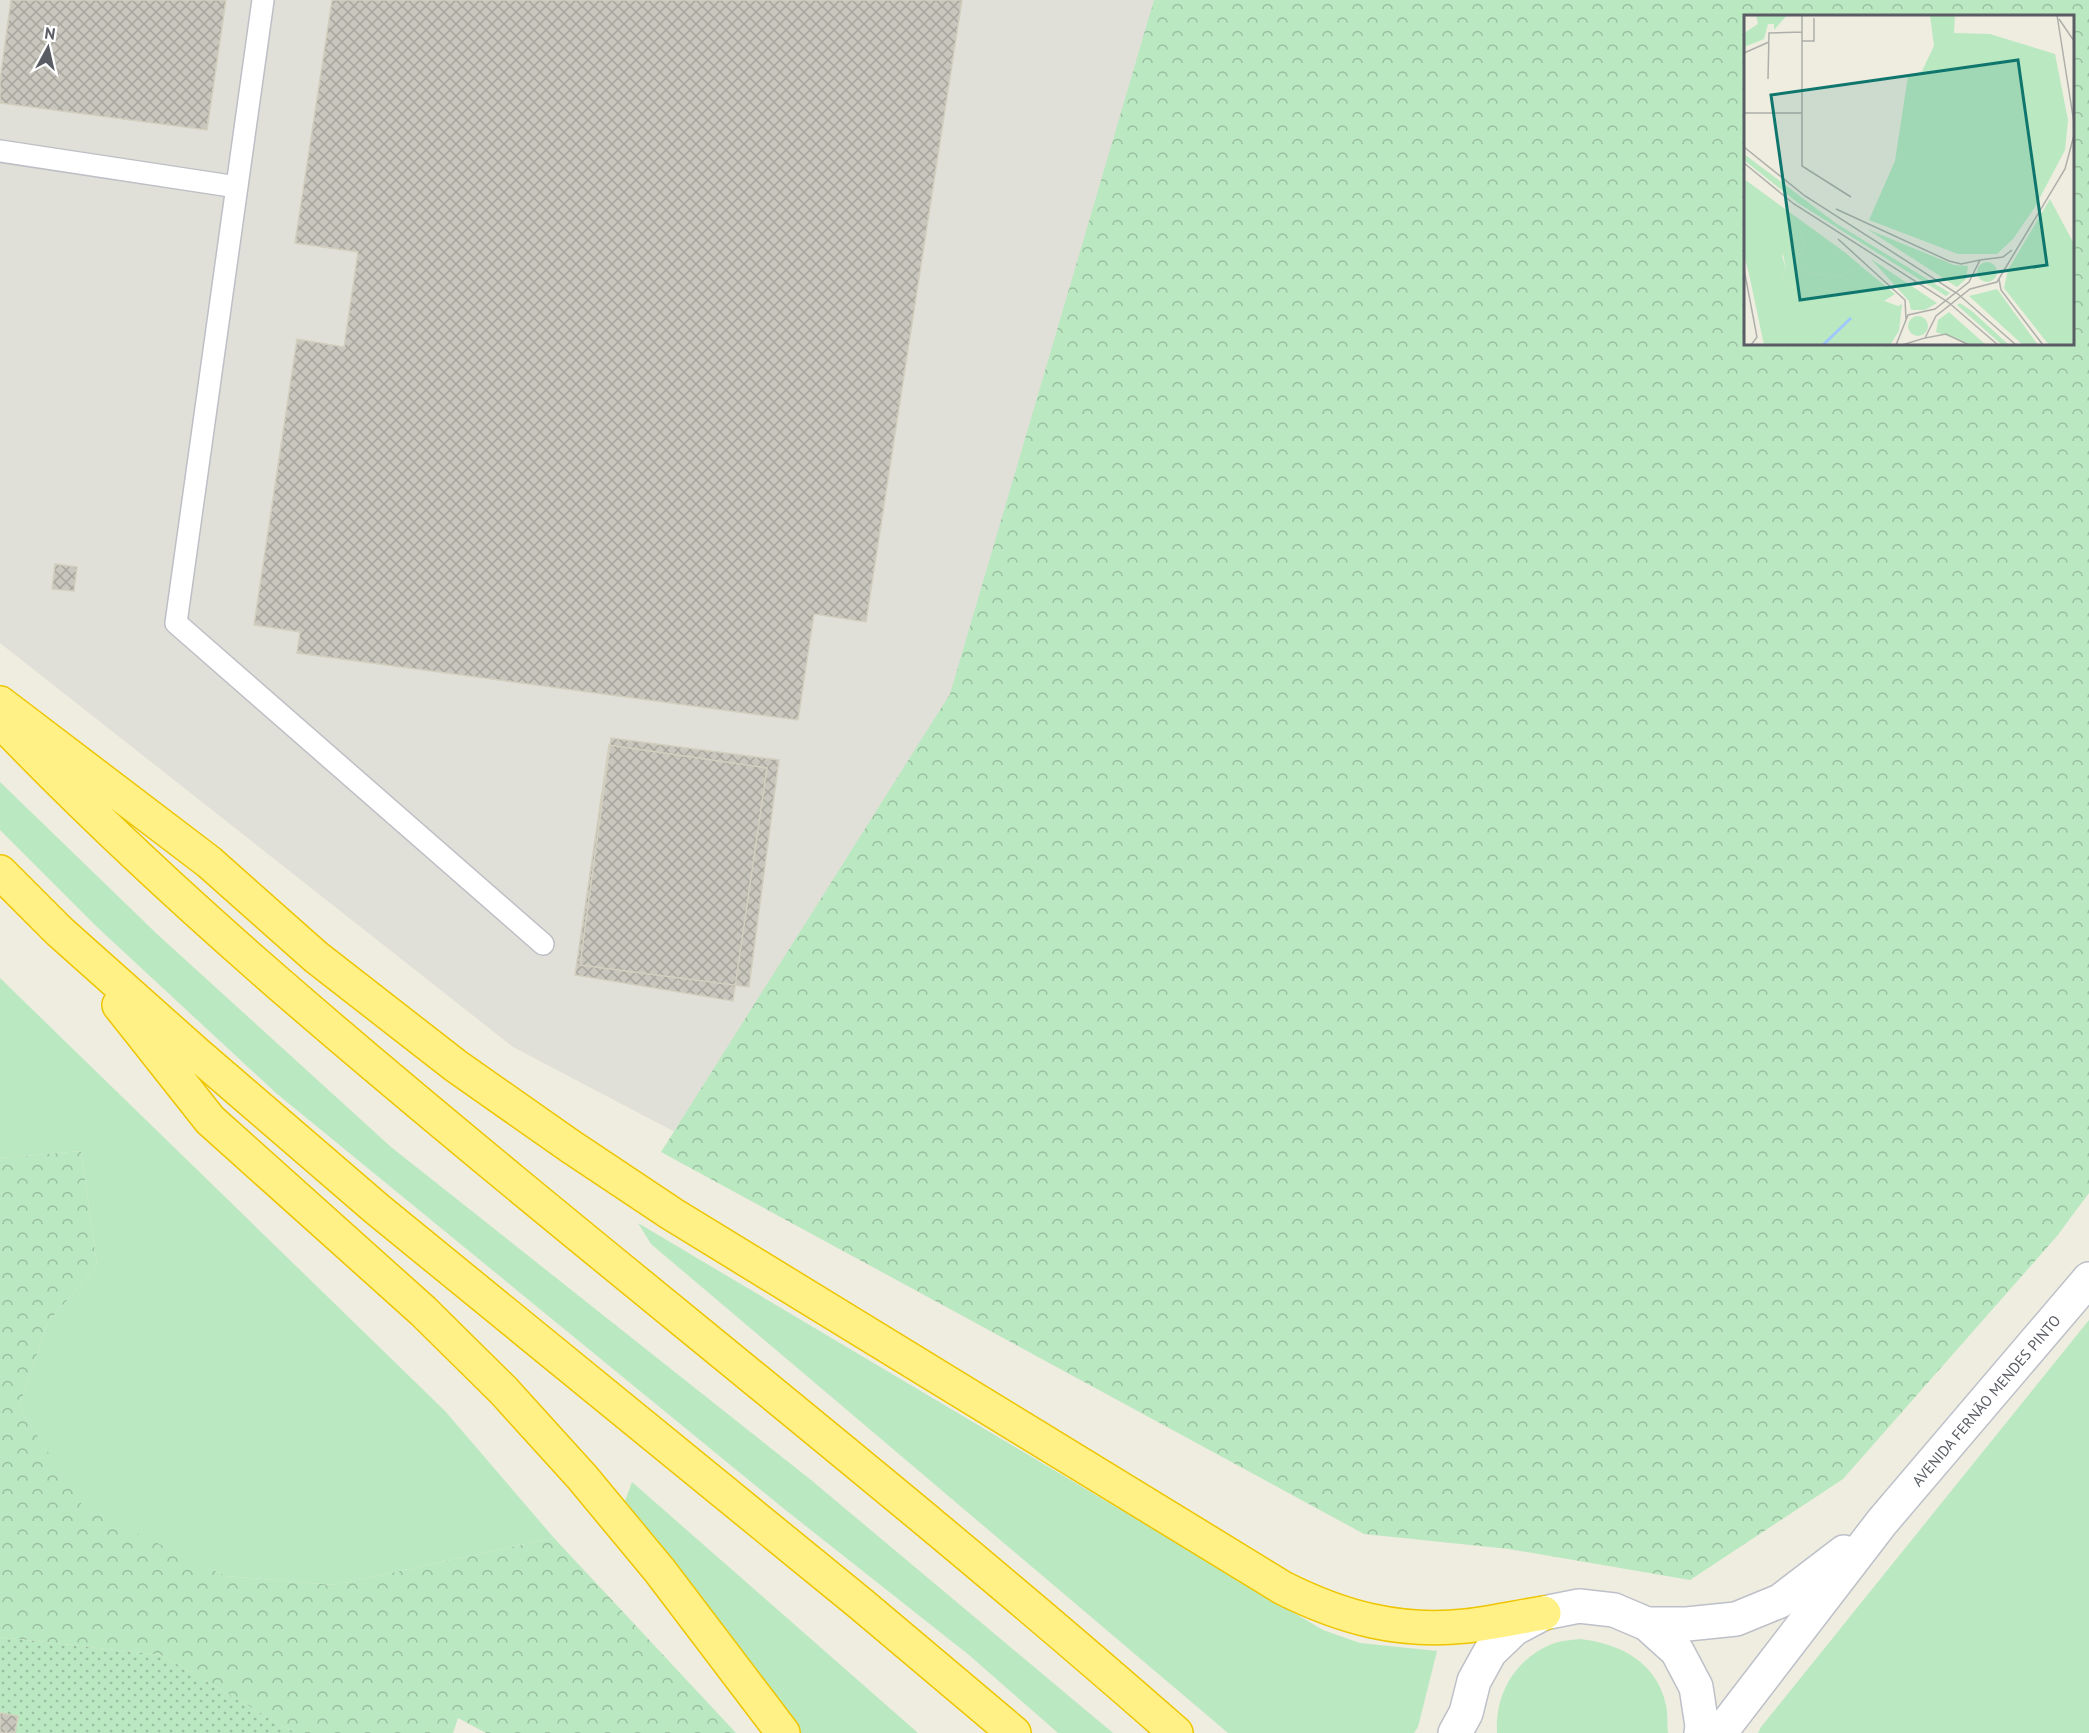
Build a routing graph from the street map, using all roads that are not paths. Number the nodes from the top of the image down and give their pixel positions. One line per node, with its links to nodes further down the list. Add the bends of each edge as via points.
1 (263, 0): 3 (lane)
2 (0, 151): 3 (lane)
3 (237, 187): 8 (lane, via 176,623)
4 (0, 703): 11 (highway, via 209,862 316,957 428,1045 561,1140 672,1214 1283,1588 1317,1605 1381,1624 1466,1626)
5 (0, 720): 16 (highway, via 163,881 339,1038 949,1538)
6 (0, 872): 7 (highway)
7 (59, 931): 14 (highway, via 210,1120 423,1311 575,1469 660,1571); 15 (highway, via 377,1209)
8 (543, 944)
9 (2089, 1279): 10 (main road, AVENIDA FERNÃO MENDES PINTO)
10 (1882, 1522): 12 (main road, AVENIDA FERNÃO MENDES PINTO, via 1780,1601 1736,1619); 18 (main road, AVENIDA FERNÃO MENDES PINTO)
11 (1544, 1613): 12 (main road, AVENIDA FERNÃO MENDES PINTO, via 1579,1606 1614,1610); 13 (main road, AVENIDA FERNÃO MENDES PINTO, via 1514,1629 1490,1652 1474,1682)
12 (1647, 1624): 17 (main road, AVENIDA FERNÃO MENDES PINTO, via 1677,1651 1696,1687)
13 (1463, 1726)
14 (783, 1733)
15 (1014, 1733)
16 (1176, 1733)
17 (1701, 1733)
18 (1720, 1733)

